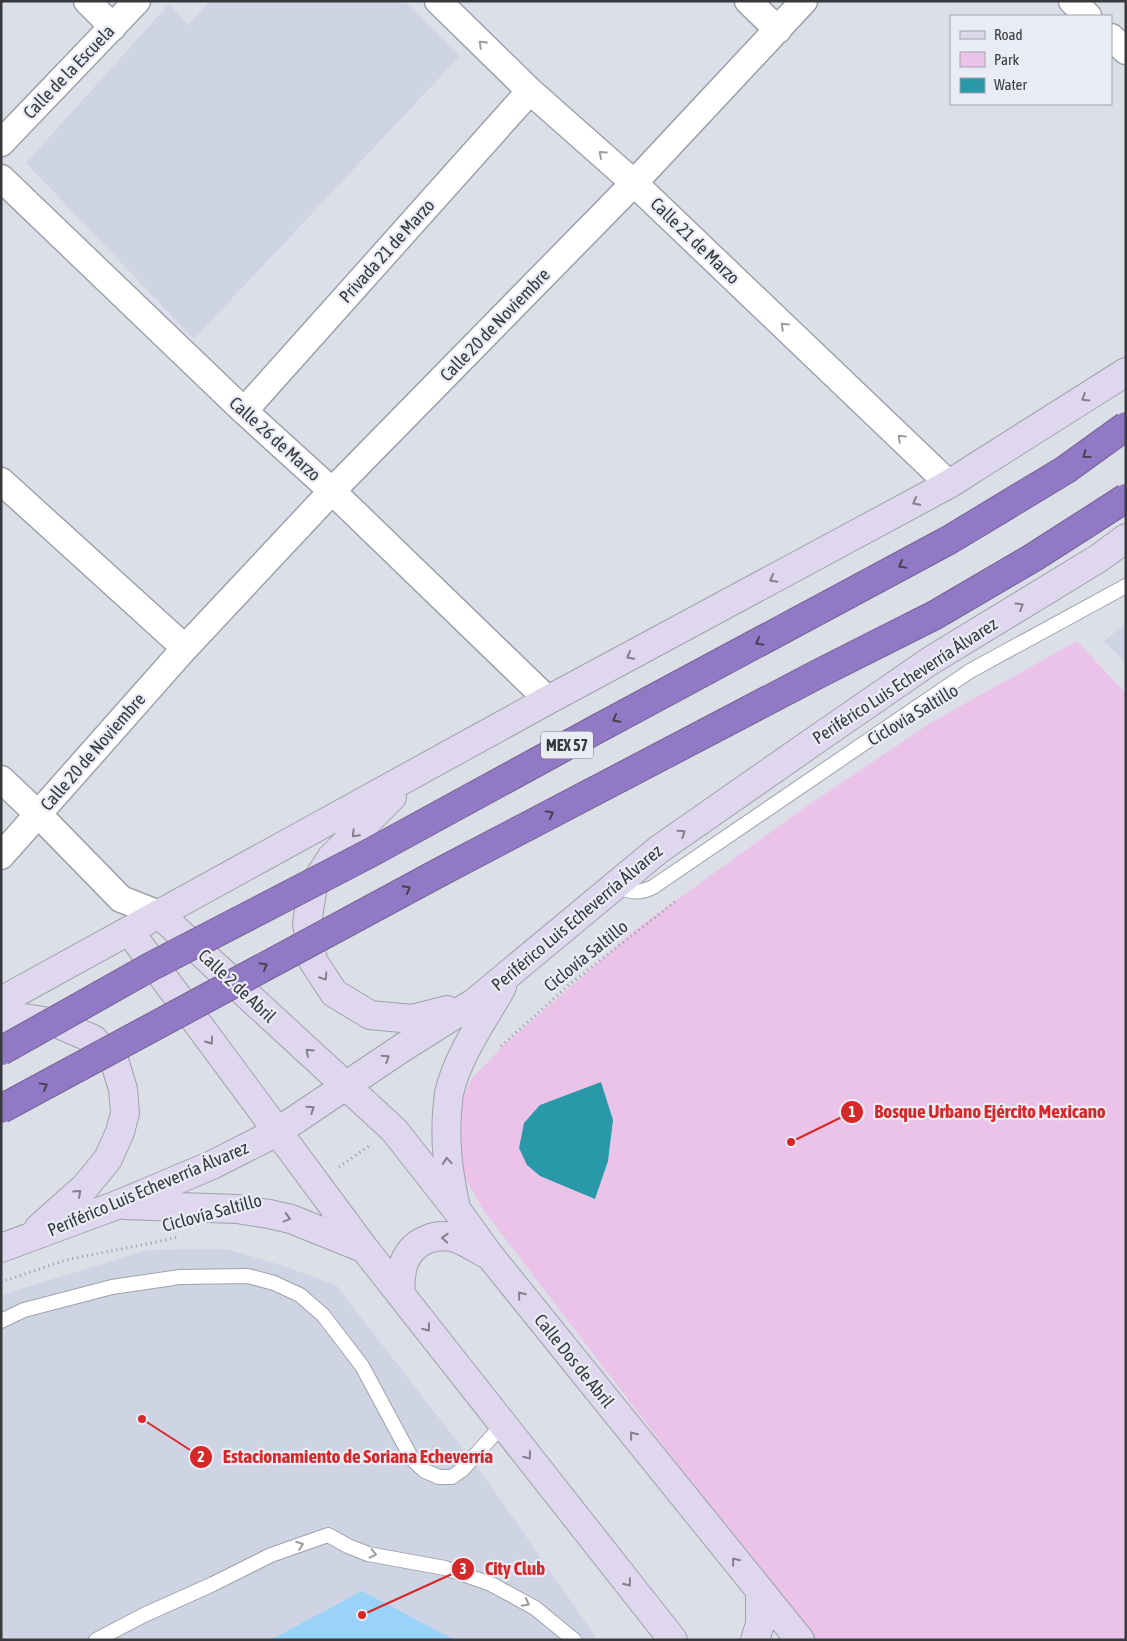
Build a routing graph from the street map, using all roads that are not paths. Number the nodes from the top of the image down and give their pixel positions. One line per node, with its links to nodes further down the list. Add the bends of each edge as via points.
1 (87, 1): 8 (street)
2 (137, 1): 8 (street, Calle de la Escuela)
3 (438, 1): 12 (street, Calle 21 de Marzo, one-way to 3)
4 (748, 1): 9 (street)
5 (804, 1): 9 (street, Calle 20 de Noviembre)
6 (1072, 1): 7 (street)
7 (1087, 15)
8 (113, 27): 13 (street, Calle de la Escuela)
9 (778, 30): 15 (street, Calle 20 de Noviembre)
10 (1112, 38): 11 (street)
11 (1126, 51)
12 (530, 91): 15 (street, Calle 21 de Marzo, one-way to 12); 17 (street, Privada 21 de Marzo)
13 (1, 143)
14 (1, 178): 17 (street, Calle 26 de Marzo)
15 (634, 182): 20 (street, Calle 21 de Marzo, one-way to 15); 21 (street, Calle 20 de Noviembre)
16 (1126, 372): 20 (street, one-way to 20)
17 (244, 411): 21 (street, Calle 26 de Marzo)
18 (1126, 426): 39 (highway, MEX 57, one-way to 39, bridge, via 1065,470 949,540 370,853 152,966)
19 (1, 481): 25 (street)
20 (949, 484): 26 (street, one-way to 26)
21 (332, 491): 25 (street, Calle 20 de Noviembre); 26 (street, Calle 26 de Marzo)
22 (1126, 498): 41 (highway, Periférico Luis Echeverría Álvarez, one-way to 22, bridge, via 442,871 935,614 1034,557)
23 (1126, 538): 31 (street, Periférico Luis Echeverría Álvarez, one-way to 23, via 658,850 914,672)
24 (1126, 586): 31 (lane, via 970,671 653,887 631,892)
25 (184, 648): 29 (street, Calle 20 de Noviembre)
26 (548, 700): 27 (street)
27 (414, 775): 33 (street); 37 (street, one-way to 37, via 331,858 313,886 306,923 313,960 334,993 370,1015 412,1019)
28 (1, 779): 29 (street, Calle 2 de Abril)
29 (39, 815): 30 (street, Calle 20 de Noviembre); 32 (street, Calle 2 de Abril)
30 (1, 856)
31 (615, 886): 35 (street, Periférico Luis Echeverría Álvarez)
32 (121, 899): 33 (street, Calle 2 de Abril); 34 (street)
33 (159, 914): 34 (street); 40 (street, Calle 2 de Abril, one-way to 33)
34 (129, 931): 36 (street); 42 (street, one-way to 42)
35 (511, 973): 37 (street, Periférico Luis Echeverría Álvarez); 44 (street, one-way to 35, via 447,1166 449,1094 469,1044)
36 (1, 1001)
37 (475, 1002): 40 (street, Periférico Luis Echeverría Álvarez, one-way to 37)
38 (1, 1021): 45 (street, one-way to 38, via 85,1187 108,1159 125,1113 123,1089 116,1062 93,1039 56,1023 18,1017)
39 (1, 1051)
40 (345, 1085): 42 (street, Periférico Luis Echeverría Álvarez, one-way to 40); 44 (street, Calle Dos de Abril, via 394,1130)
41 (1, 1109)
42 (277, 1132): 43 (street, Periférico Luis Echeverría Álvarez, via 212,1165); 47 (street)
43 (117, 1204): 45 (street, Periférico Luis Echeverría Álvarez); 47 (street, one-way to 47, via 237,1209 269,1214 291,1218)
44 (456, 1209): 48 (street, Calle Dos de Abril)
45 (29, 1238): 46 (street, Periférico Luis Echeverría Álvarez)
46 (1, 1248)
47 (364, 1248): 49 (street)
48 (490, 1256): 49 (street, one-way to 49, via 459,1239 444,1236 425,1239 404,1262); 52 (street, Calle Dos de Abril, one-way to 48)
49 (400, 1294): 51 (street, one-way to 51)
50 (1, 1321): 51 (lane, via 24,1310 112,1287 180,1277 248,1276 300,1295 323,1314 362,1366 412,1459 426,1471 439,1477 452,1477)
51 (503, 1424): 55 (street, one-way to 55)
52 (760, 1592): 56 (street, via 760,1624); 57 (street, Calle Dos de Abril)
53 (96, 1640): 54 (lane, one-way to 54, via 271,1555 328,1535 368,1554 445,1568 491,1584 535,1608)
54 (574, 1640)
55 (673, 1640)
56 (755, 1640)
57 (800, 1640)

